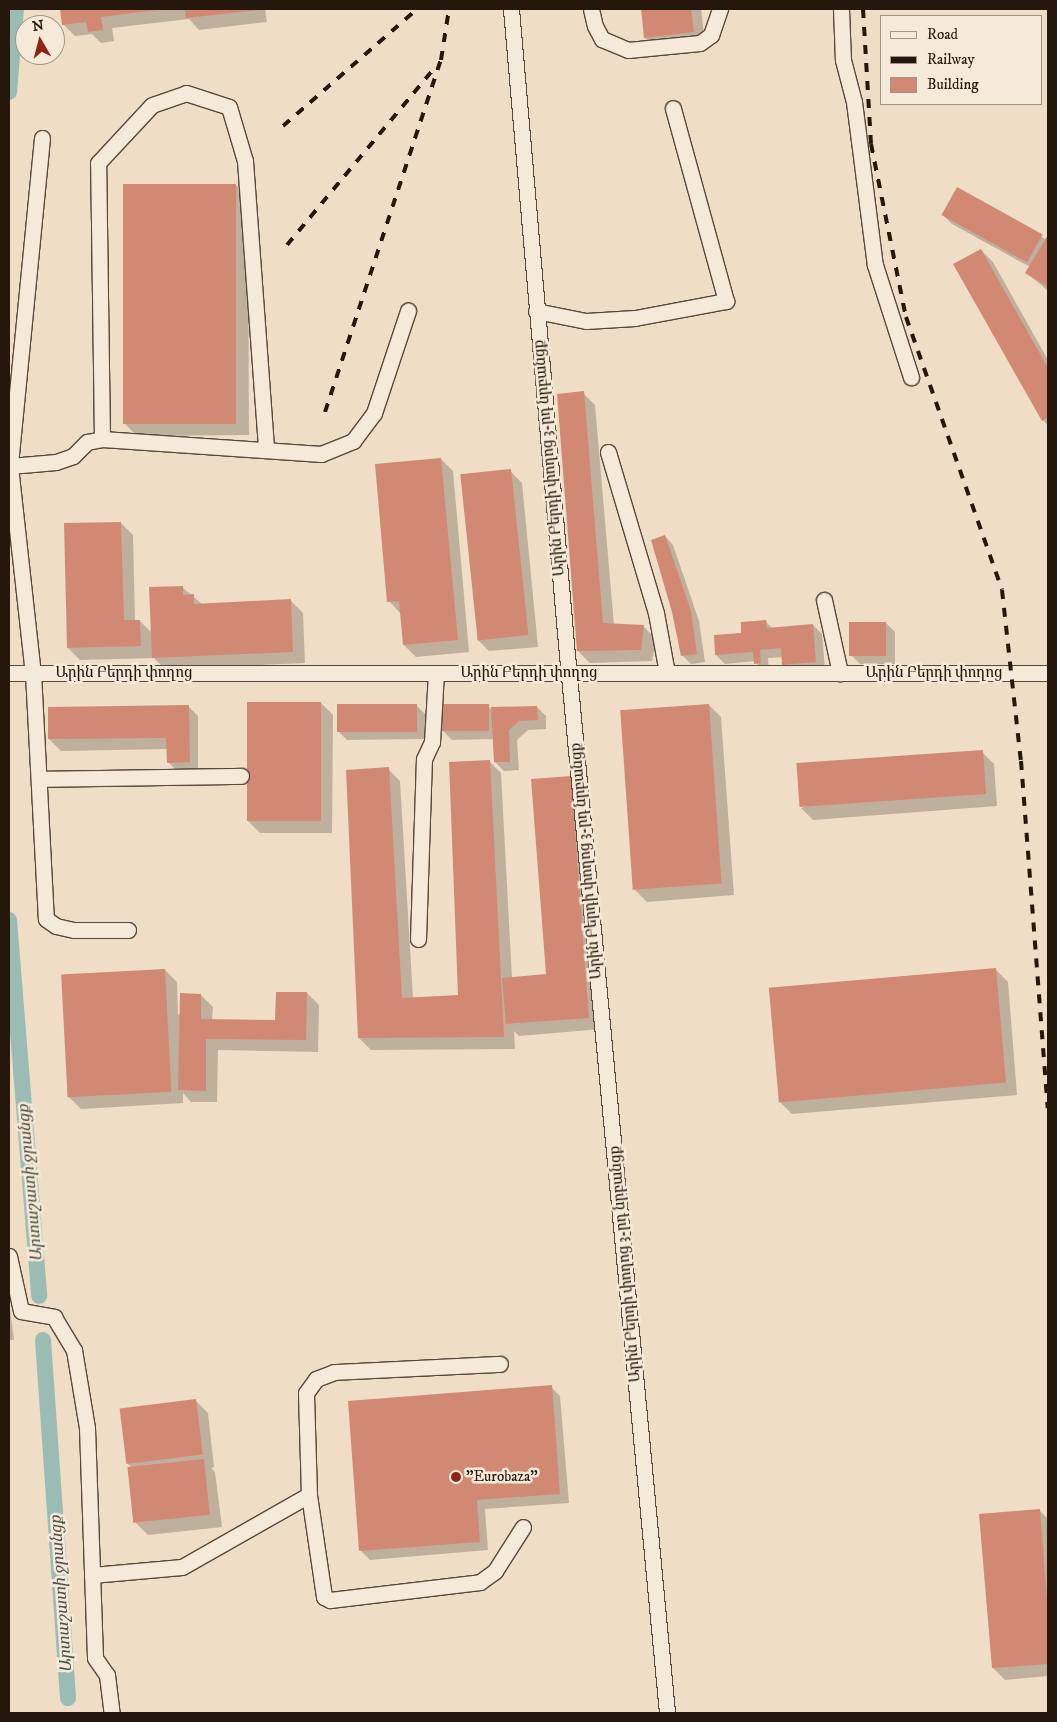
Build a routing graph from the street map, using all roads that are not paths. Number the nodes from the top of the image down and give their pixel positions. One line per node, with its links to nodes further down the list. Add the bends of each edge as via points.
1 (511, 9): 8 (street, Արին Բերդի փողոց 3-րդ նրբանցք)
2 (591, 9): 3 (street, via 602,39 628,50 700,43 711,35)
3 (720, 9)
4 (841, 9): 9 (street, via 843,60 854,102 875,265)
5 (673, 108): 8 (street, via 726,301 700,308 586,321)
6 (42, 138): 13 (street)
7 (408, 311): 11 (street, via 374,413 353,441 321,454)
8 (536, 311): 18 (street, Արին Բերդի փողոց 3-րդ նրբանցք)
9 (911, 377)
10 (102, 438): 11 (street); 11 (street, via 98,164 152,105 186,93 229,107 245,161); 13 (street, via 87,442 73,456 56,462)
11 (266, 448)
12 (608, 452): 19 (street, via 656,613)
13 (10, 466): 16 (street)
14 (824, 600): 20 (street)
15 (9, 673): 16 (street, Արին Բերդի փողոց)
16 (33, 673): 17 (street, Արին Բերդի փողոց); 23 (street)
17 (436, 673): 18 (street, Արին Բերդի փողոց); 25 (street, via 432,742 424,759)
18 (568, 673): 19 (street, Արին Բերդի փողոց); 32 (street, Արին Բերդի փողոց 3-րդ նրբանցք)
19 (667, 673): 20 (street, Արին Բերդի փողոց)
20 (840, 673): 21 (street, Արին Բերդի փողոց)
21 (1048, 673)
22 (241, 776): 23 (street)
23 (40, 779): 24 (street, via 46,919 56,926 74,930)
24 (128, 930)
25 (418, 939)
26 (9, 1256): 30 (street, via 21,1311 54,1317 74,1350 87,1428)
27 (500, 1364): 28 (street, via 334,1372 316,1378 306,1393)
28 (309, 1495): 29 (street, via 324,1597 330,1600 480,1582 495,1571); 30 (street, via 182,1567)
29 (523, 1526)
30 (92, 1575): 31 (street, via 95,1658 107,1675)
31 (112, 1713)
32 (667, 1713)

